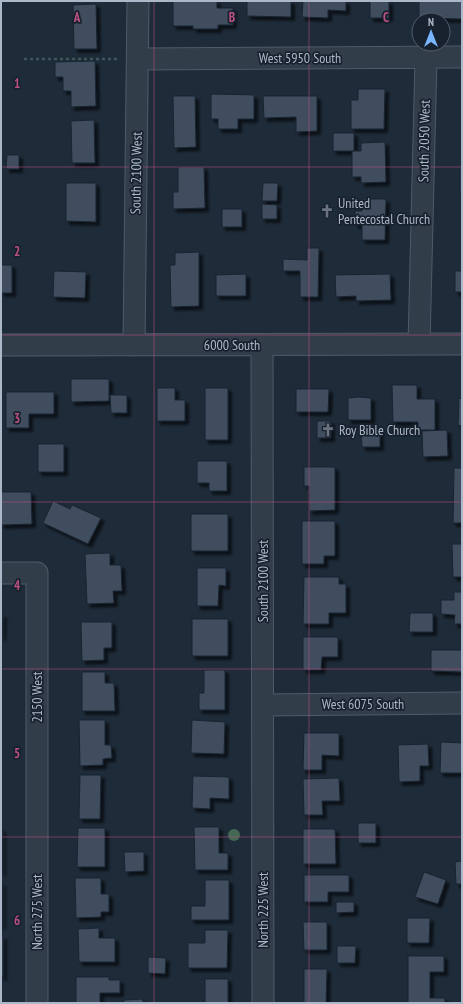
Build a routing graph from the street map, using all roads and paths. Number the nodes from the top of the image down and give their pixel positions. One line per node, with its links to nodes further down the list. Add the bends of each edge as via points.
1 (138, 1): 5 (street, South 2100 West)
2 (462, 57): 3 (street, West 5950 South)
3 (426, 58): 5 (street, West 5950 South); 6 (street, South 2050 West)
4 (24, 59): 5 (path)
5 (129, 59): 9 (street, South 2100 West)
6 (419, 344): 7 (street, 6000 South); 10 (street, 6000 South)
7 (462, 344)
8 (1, 345): 9 (street, 6000 South)
9 (134, 345): 10 (street, 6000 South)
10 (262, 345): 13 (street, South 2100 West)
11 (1, 573): 15 (street, 2150 West, via 37,574)
12 (462, 703): 13 (street, West 6075 South)
13 (264, 705): 14 (street, South 2100 West)
14 (263, 818): 17 (street, North 225 West)
15 (37, 821): 16 (street, North 275 West)
16 (37, 1003)
17 (263, 1003)

